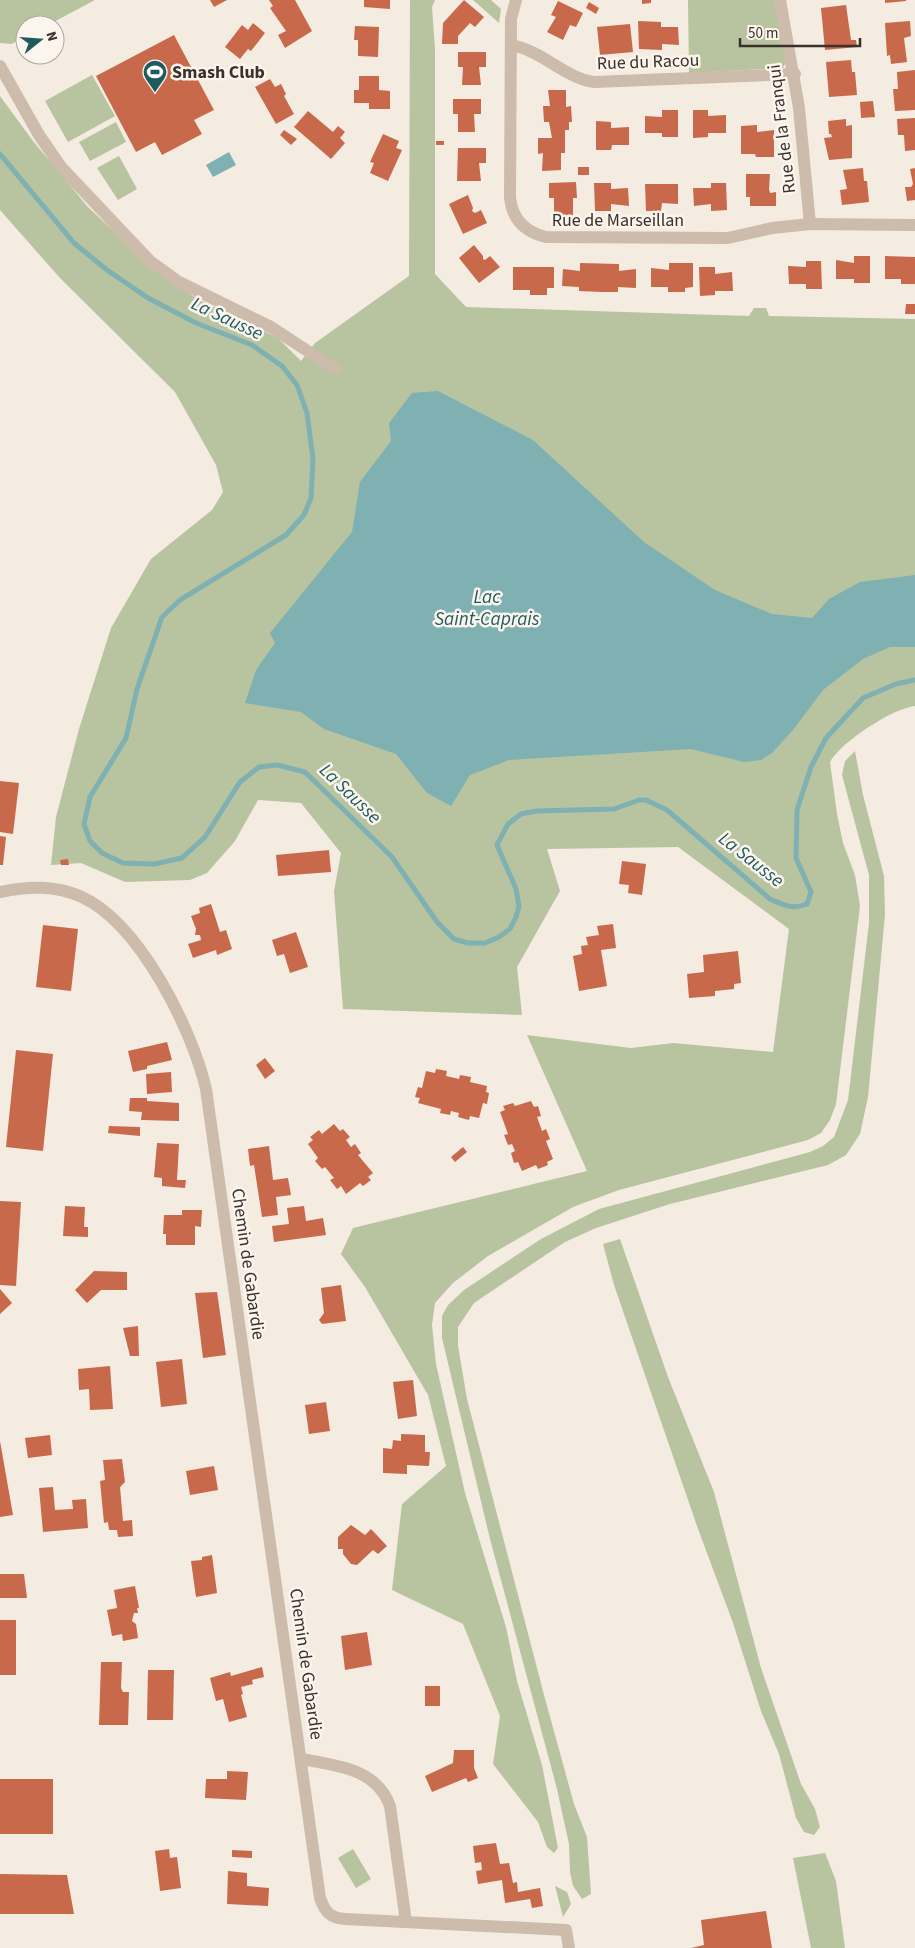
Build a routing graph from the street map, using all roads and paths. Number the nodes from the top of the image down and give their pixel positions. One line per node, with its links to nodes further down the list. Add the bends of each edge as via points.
1 (516, 0): 3 (street, Rue de Marseillan)
2 (780, 0): 5 (street, Rue de la Franqui)
3 (512, 45): 5 (street, Rue du Racou, via 544,56 576,78 594,82); 6 (street, Rue de Marseillan, via 511,206 519,222 530,232 546,238 728,238)
4 (0, 66): 8 (street, via 39,135 62,167 150,261 179,282 271,327)
5 (794, 74): 6 (street, Rue de la Franqui)
6 (810, 224): 7 (street, Rue de Marseillan)
7 (915, 225)
8 (335, 369)
9 (0, 892): 10 (street, Chemin de Gabardie, via 27,887 54,888 82,897 112,916 176,1006 201,1065)
10 (302, 1759): 11 (street, Chemin de Gabardie, via 362,1773 385,1792 390,1806); 11 (street, Chemin de Gabardie, via 320,1898 325,1912 337,1919)
11 (406, 1922): 12 (street, Chemin de Gabardie, via 566,1930)
12 (569, 1948)

